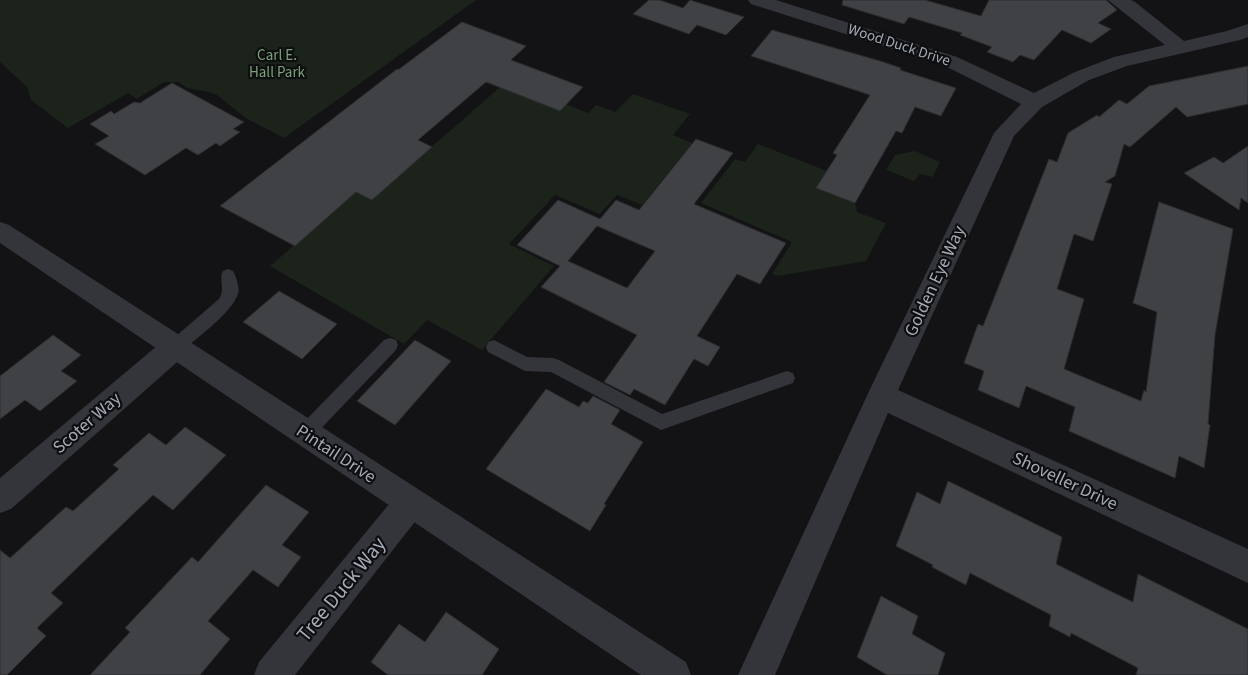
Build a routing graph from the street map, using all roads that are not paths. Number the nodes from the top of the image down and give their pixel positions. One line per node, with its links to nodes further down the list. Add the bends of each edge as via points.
1 (757, 0): 5 (street, Wood Duck Drive, via 950,61)
2 (1117, 0): 4 (street)
3 (1248, 30): 4 (street, Golden Eye Way)
4 (1180, 48): 5 (street, Golden Eye Way, via 1121,61 1082,76)
5 (1035, 102): 12 (street, Golden Eye Way, via 1005,133)
6 (0, 231): 10 (street, Pintail Drive)
7 (228, 275): 10 (lane, via 231,292 225,303)
8 (390, 345): 13 (lane)
9 (494, 347): 11 (lane, via 525,364 554,365 661,422)
10 (174, 348): 13 (street, Pintail Drive); 14 (street, Scoter Way)
11 (786, 378)
12 (881, 396): 16 (street, Shoveller Drive); 19 (street, Golden Eye Way)
13 (305, 433): 15 (street, Pintail Drive)
14 (0, 498)
15 (410, 502): 17 (street, Tree Duck Way); 18 (street, Pintail Drive)
16 (1248, 566)
17 (272, 675)
18 (673, 675)
19 (756, 675)

